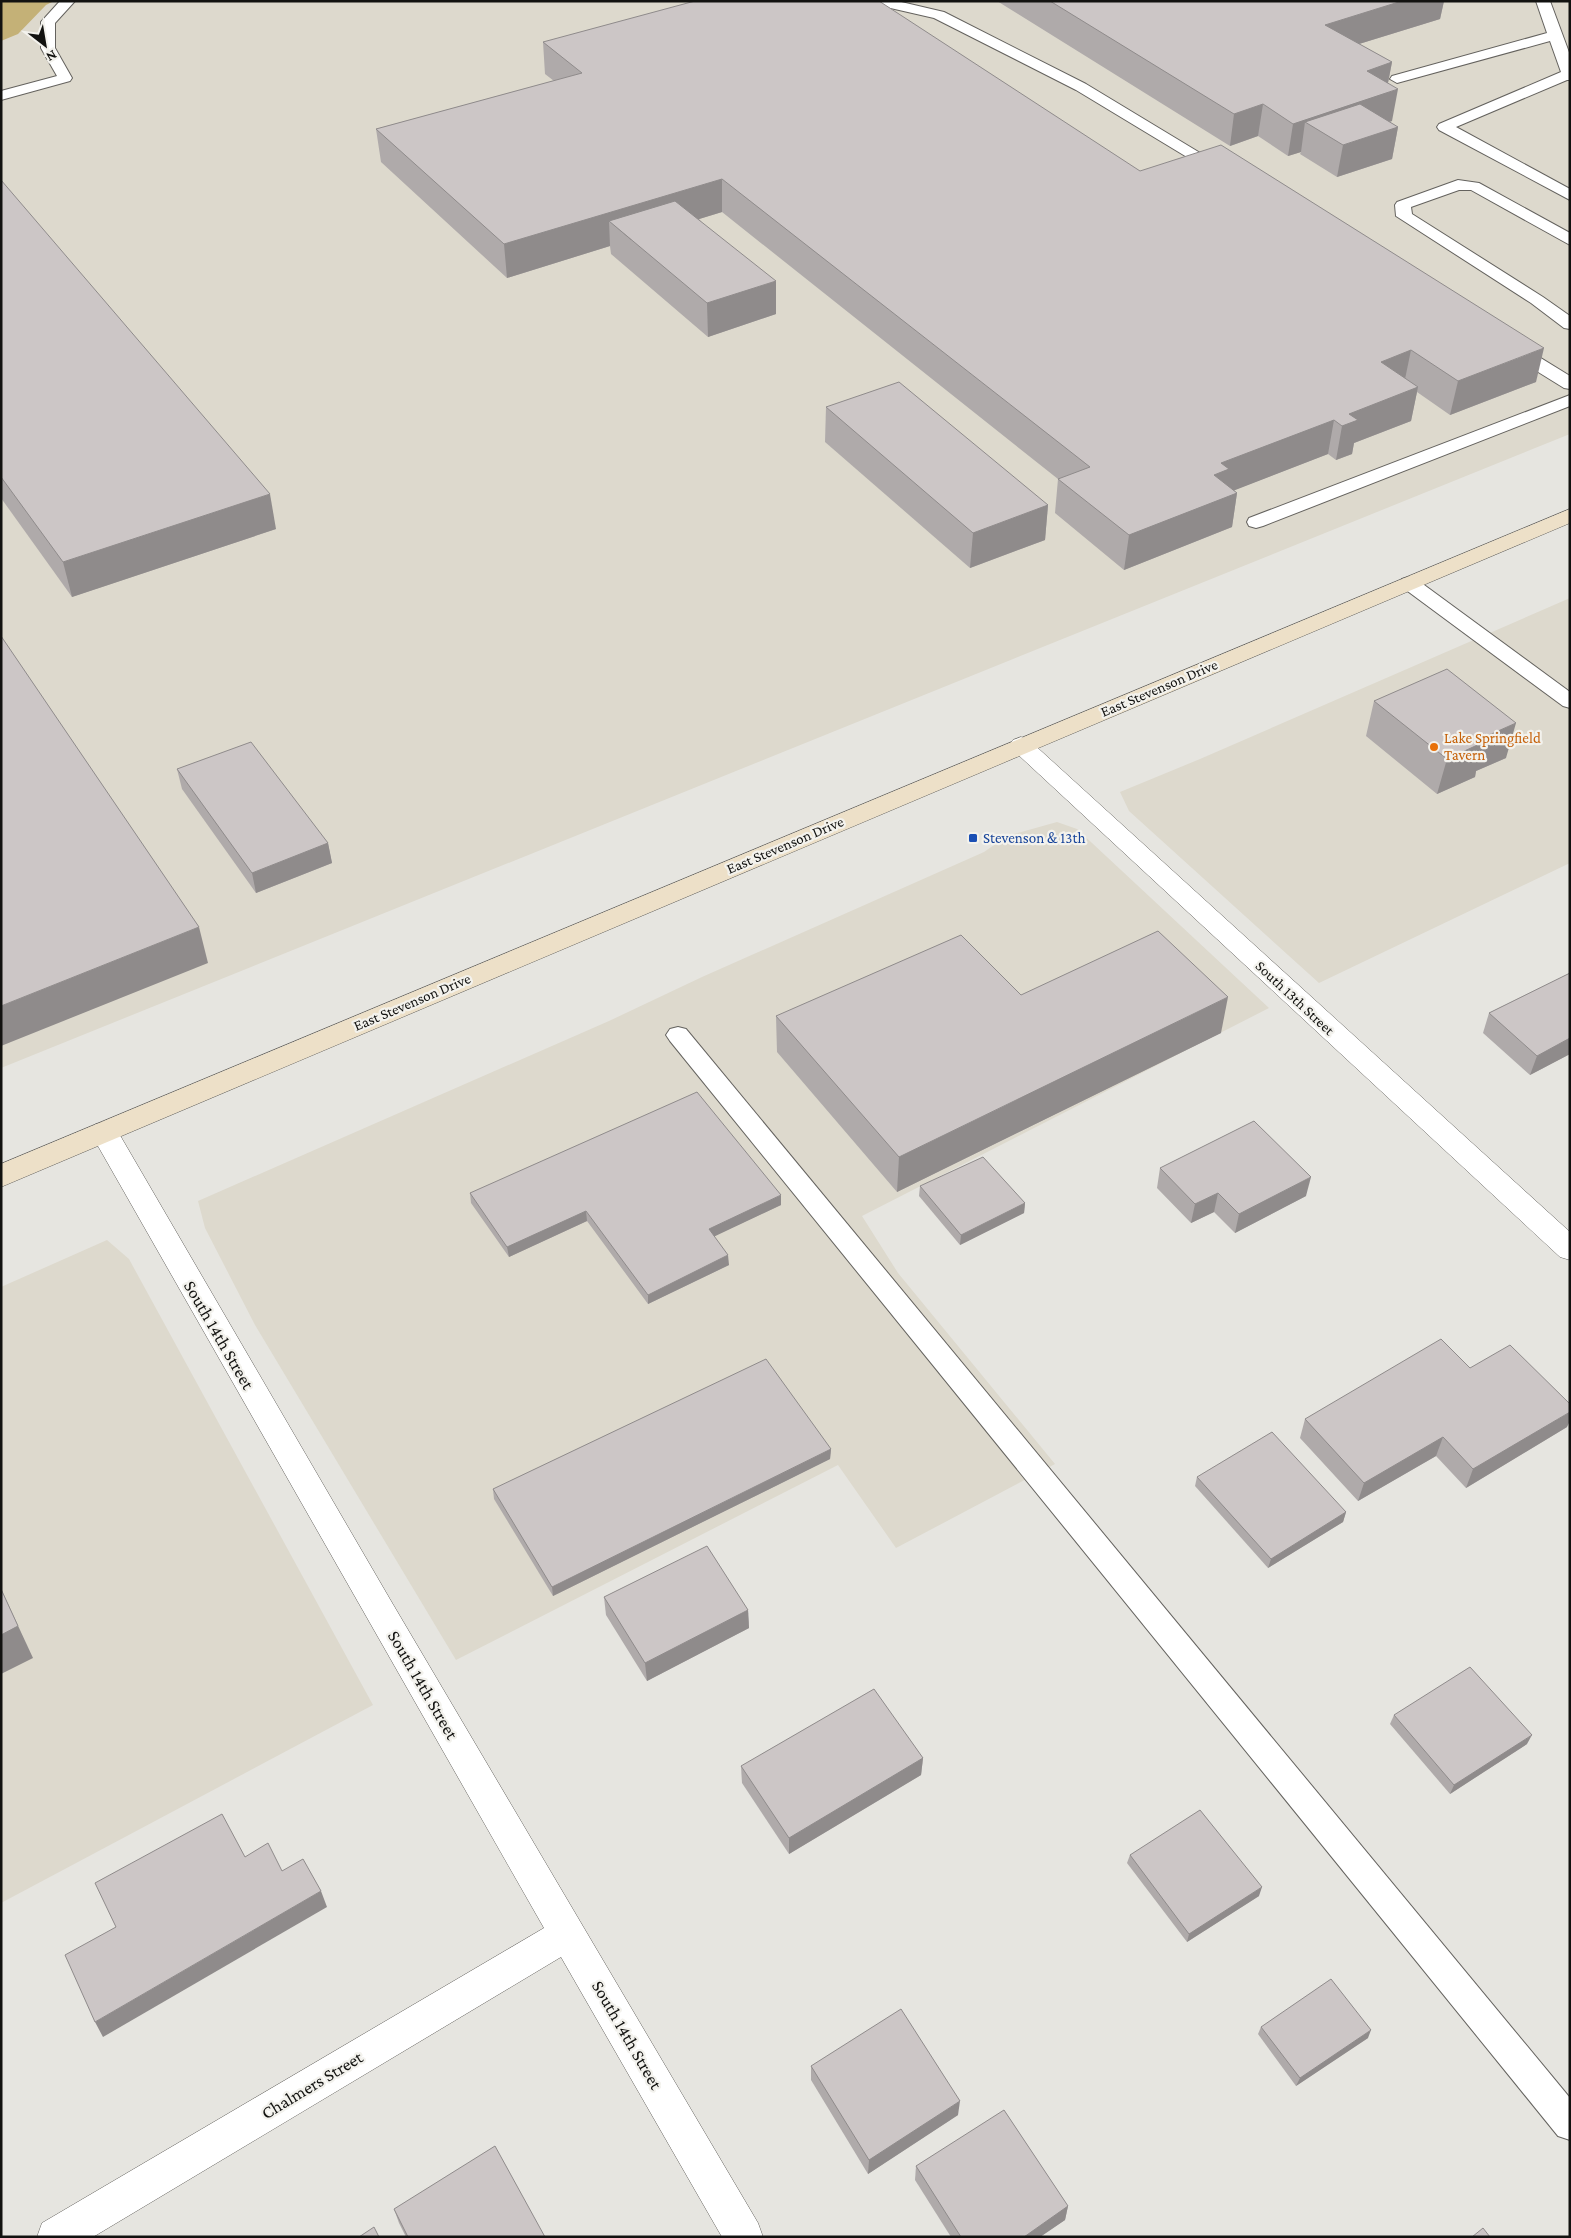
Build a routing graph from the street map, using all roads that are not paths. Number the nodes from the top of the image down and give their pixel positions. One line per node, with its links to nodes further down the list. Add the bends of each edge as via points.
1 (68, 1): 7 (lane, via 48,22 48,48 65,78)
2 (878, 1): 8 (lane, via 939,15 1081,86)
3 (1543, 1): 4 (lane)
4 (1555, 35): 5 (lane); 6 (lane)
5 (1569, 74): 9 (lane, via 1444,127)
6 (1397, 79)
7 (1, 96)
8 (1234, 180)
9 (1570, 196)
10 (1570, 240): 11 (lane, via 1474,186 1458,185 1403,206 1404,216)
11 (1570, 324)
12 (1496, 339): 13 (lane)
13 (1570, 384)
14 (1570, 400): 16 (lane)
15 (1570, 515): 17 (main road, East Stevenson Drive)
16 (1256, 522)
17 (1409, 583): 18 (lane); 19 (main road, East Stevenson Drive)
18 (1570, 702)
19 (1021, 745): 21 (main road, East Stevenson Drive); 23 (street, South 13th Street)
20 (678, 1035): 25 (lane)
21 (104, 1132): 22 (main road, East Stevenson Drive); 24 (street, South 14th Street)
22 (1, 1176)
23 (1570, 1249)
24 (567, 1934): 26 (street, Chalmers Street); 27 (street, South 14th Street)
25 (1570, 2124)
26 (56, 2237)
27 (744, 2237)

